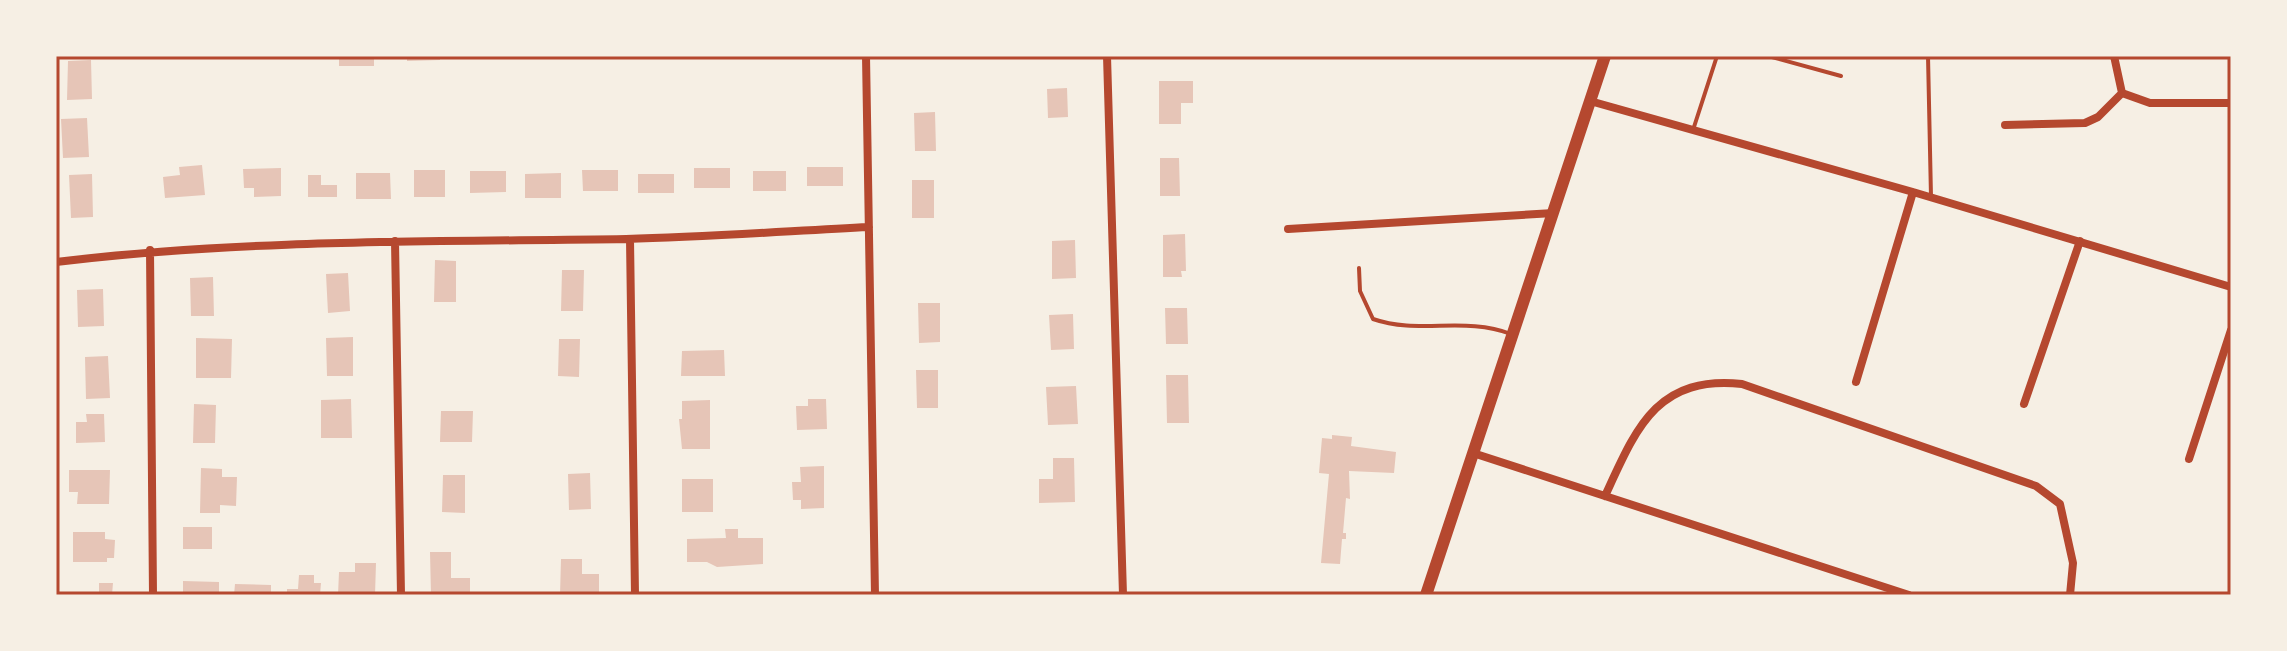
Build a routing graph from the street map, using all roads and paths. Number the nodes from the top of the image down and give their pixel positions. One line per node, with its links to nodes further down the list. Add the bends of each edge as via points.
1 (866, 56): 17 (street)
2 (1107, 56): 37 (street)
3 (1605, 56): 10 (main road)
4 (1717, 56): 13 (lane)
5 (1768, 56): 8 (lane)
6 (1928, 56): 15 (lane)
7 (2114, 56): 9 (street)
8 (1841, 76)
9 (2122, 93): 11 (street, via 2150,103); 12 (street, via 2085,123)
10 (1590, 101): 13 (street); 16 (main road)
11 (2231, 103)
12 (2005, 125)
13 (1693, 130): 14 (street)
14 (1913, 192): 15 (street); 28 (street)
15 (1931, 197): 21 (street)
16 (1554, 213): 18 (street); 27 (main road)
17 (869, 227): 19 (street); 36 (street)
18 (1288, 229)
19 (630, 239): 20 (street); 35 (street)
20 (395, 241): 22 (street); 34 (street)
21 (2080, 241): 25 (street); 29 (street)
22 (150, 250): 23 (street); 33 (street)
23 (56, 262)
24 (1359, 268): 27 (lane, via 1360,291 1373,319 1393,326 1487,325)
25 (2231, 287)
26 (2231, 330): 31 (street)
27 (1514, 335): 30 (main road)
28 (1856, 382)
29 (2024, 404)
30 (1476, 454): 32 (street); 38 (main road)
31 (2189, 459)
32 (1605, 496): 39 (street); 40 (street, via 1645,416 1692,385 1742,384 2036,486 2060,504 2073,563)
33 (153, 595)
34 (401, 595)
35 (635, 595)
36 (875, 595)
37 (1123, 595)
38 (1426, 595)
39 (1909, 595)
40 (2070, 595)

